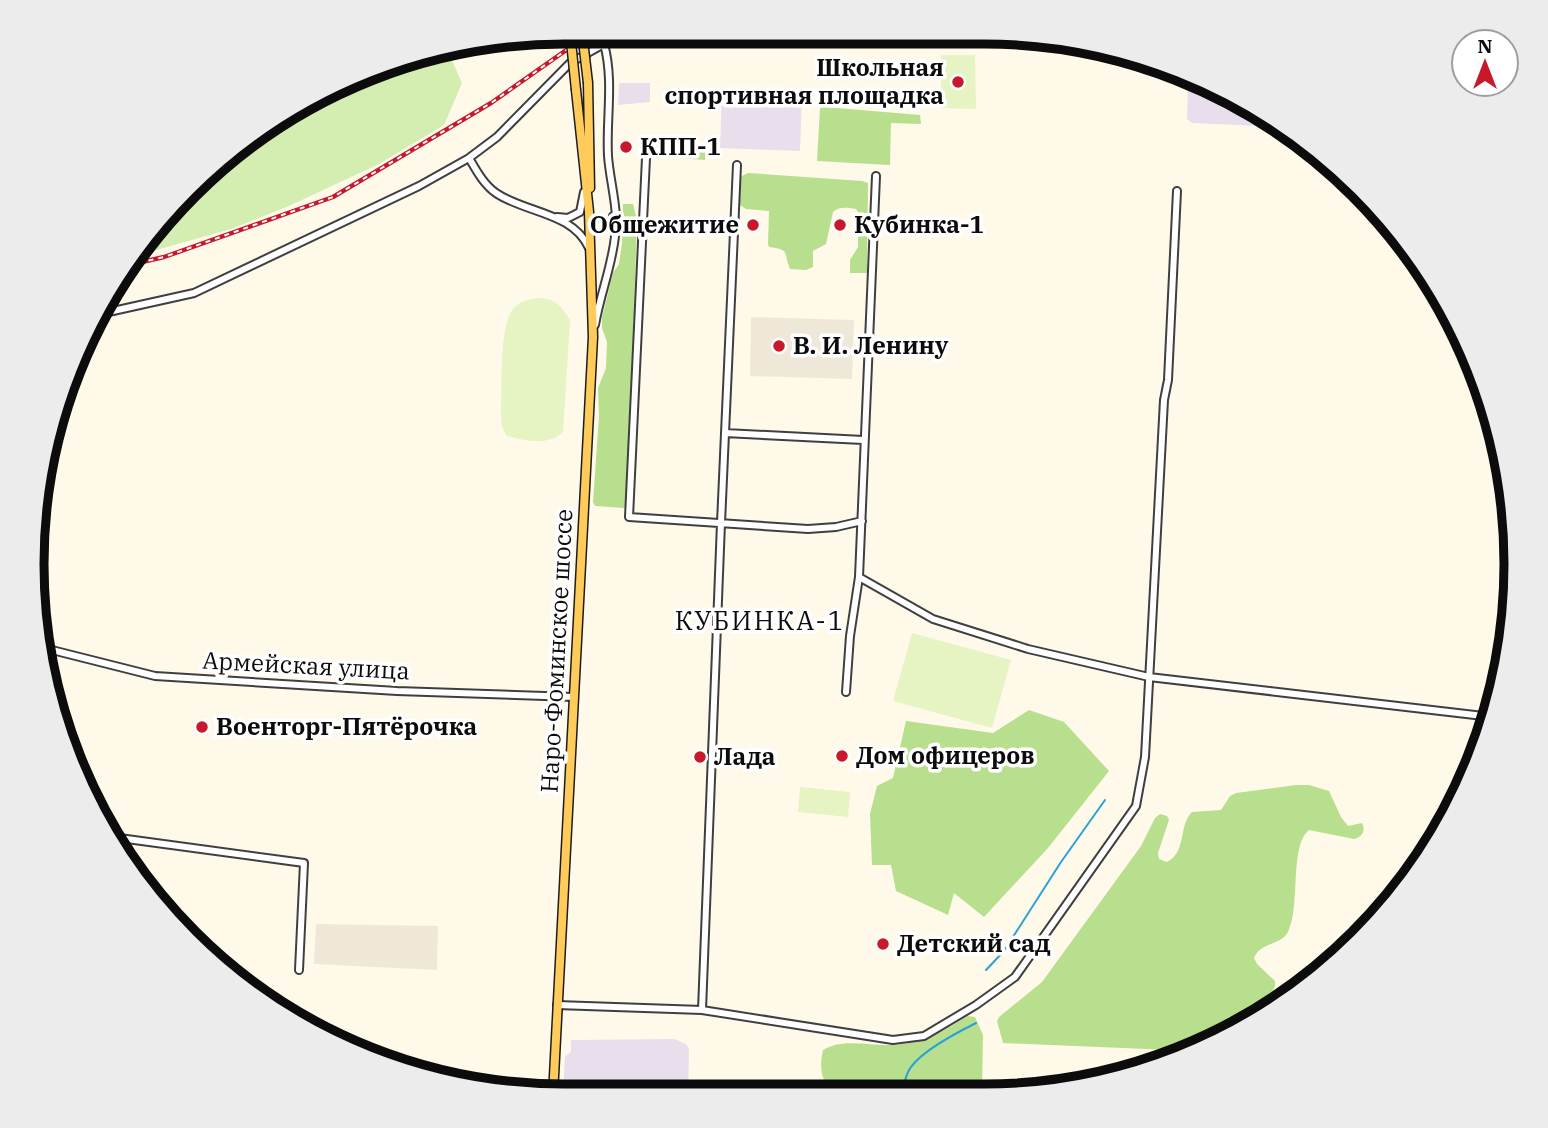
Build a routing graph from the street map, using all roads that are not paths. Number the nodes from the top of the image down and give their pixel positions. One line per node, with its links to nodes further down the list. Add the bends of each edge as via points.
1 (571, 44): 8 (main road, Наро-Фоминское шоссе, bridge)
2 (583, 44): 11 (main road, Наро-Фоминское шоссе, bridge, via 591,145)
3 (604, 44): 4 (street, via 569,63 528,108); 10 (street, via 609,65 608,155)
4 (469, 158): 12 (street, via 494,192); 14 (street, via 194,293)
5 (646, 158): 19 (street, via 629,517)
6 (737, 165): 16 (street)
7 (876, 176): 17 (street)
8 (585, 180): 11 (main road, Наро-Фоминское шоссе); 12 (street, via 580,212 568,218)
9 (1177, 191): 22 (street)
10 (615, 207): 11 (street, via 607,227 596,226); 15 (street, via 615,239)
11 (589, 210): 13 (main road, Наро-Фоминское шоссе)
12 (552, 217): 13 (street, via 580,234)
13 (592, 255): 15 (main road, Наро-Фоминское шоссе)
14 (109, 312)
15 (593, 337): 24 (main road, Наро-Фоминское шоссе)
16 (725, 433): 17 (street); 19 (street)
17 (863, 440): 18 (street)
18 (862, 521): 19 (street, via 808,529); 20 (street)
19 (721, 523): 29 (street)
20 (859, 577): 22 (street, via 933,619 1028,649); 23 (street)
21 (51, 650): 24 (street, Армейская улица, via 155,676)
22 (1149, 677): 25 (street); 29 (street, via 1145,757 1136,806 1014,977 924,1036 893,1040)
23 (846, 692)
24 (574, 696): 28 (main road, Наро-Фоминское шоссе)
25 (1482, 716)
26 (122, 838): 27 (street, via 304,863)
27 (299, 970)
28 (557, 1005): 29 (street); 30 (main road, Наро-Фоминское шоссе)
29 (702, 1010)
30 (554, 1084)

